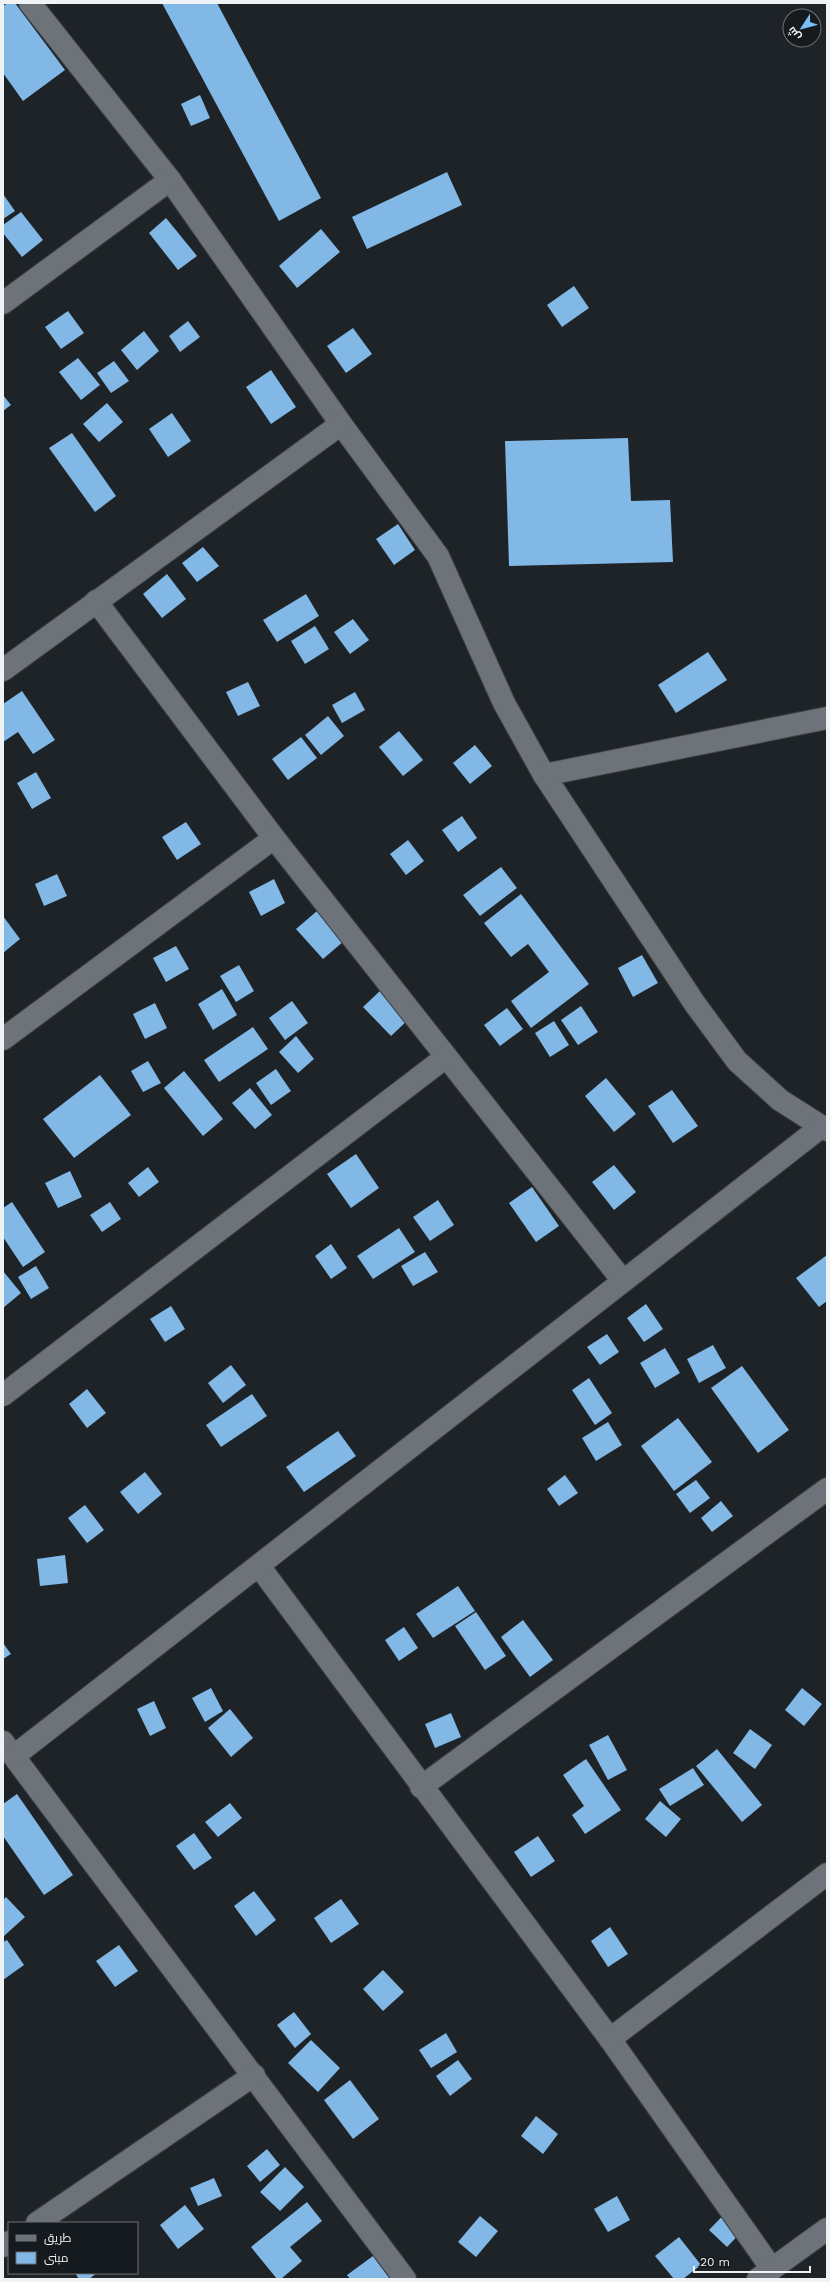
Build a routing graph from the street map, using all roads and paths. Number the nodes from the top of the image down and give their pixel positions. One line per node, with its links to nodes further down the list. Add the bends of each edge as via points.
1 (30, 3): 2 (street)
2 (170, 180): 3 (street); 4 (street)
3 (3, 303)
4 (341, 424): 5 (street); 8 (street, via 438,556 504,703)
5 (96, 601): 6 (street); 9 (street)
6 (3, 670)
7 (827, 718): 8 (street)
8 (544, 775): 12 (street, via 695,1004 737,1061 780,1100)
9 (274, 838): 10 (street); 11 (street)
10 (3, 1039)
11 (446, 1057): 13 (street); 14 (street)
12 (824, 1128): 13 (street)
13 (623, 1281): 16 (street)
14 (3, 1395)
15 (827, 1489): 18 (street)
16 (259, 1566): 17 (street); 18 (street)
17 (9, 1749): 21 (street)
18 (421, 1787): 20 (street)
19 (827, 1874): 20 (street)
20 (610, 2039): 24 (street)
21 (254, 2075): 22 (street); 25 (street)
22 (38, 2222)
23 (827, 2229): 24 (street)
24 (765, 2274)
25 (405, 2279)

